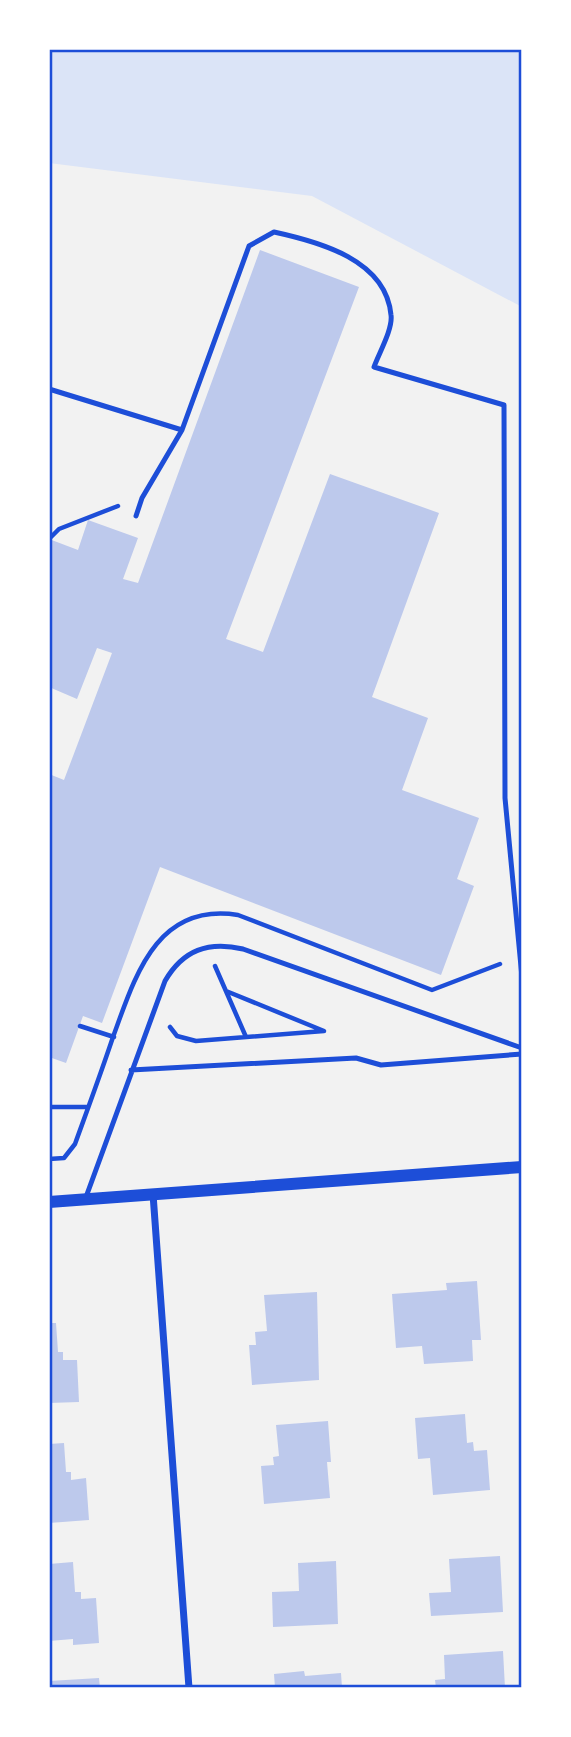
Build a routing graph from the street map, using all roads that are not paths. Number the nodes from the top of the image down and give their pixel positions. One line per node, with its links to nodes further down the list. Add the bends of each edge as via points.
1 (49, 389): 2 (lane)
2 (182, 430): 3 (lane); 4 (lane, via 249,246 274,232 361,263 381,281 392,317 374,367 504,405 505,798)
3 (136, 516)
4 (520, 958): 5 (lane)
5 (522, 976)
6 (522, 1048): 8 (lane, via 225,945 201,947 174,965)
7 (522, 1054): 8 (lane, via 381,1065 356,1058)
8 (131, 1070): 11 (lane)
9 (522, 1167): 10 (street)
10 (153, 1194): 11 (street); 13 (street)
11 (85, 1199): 12 (street)
12 (49, 1202)
13 (188, 1688)

